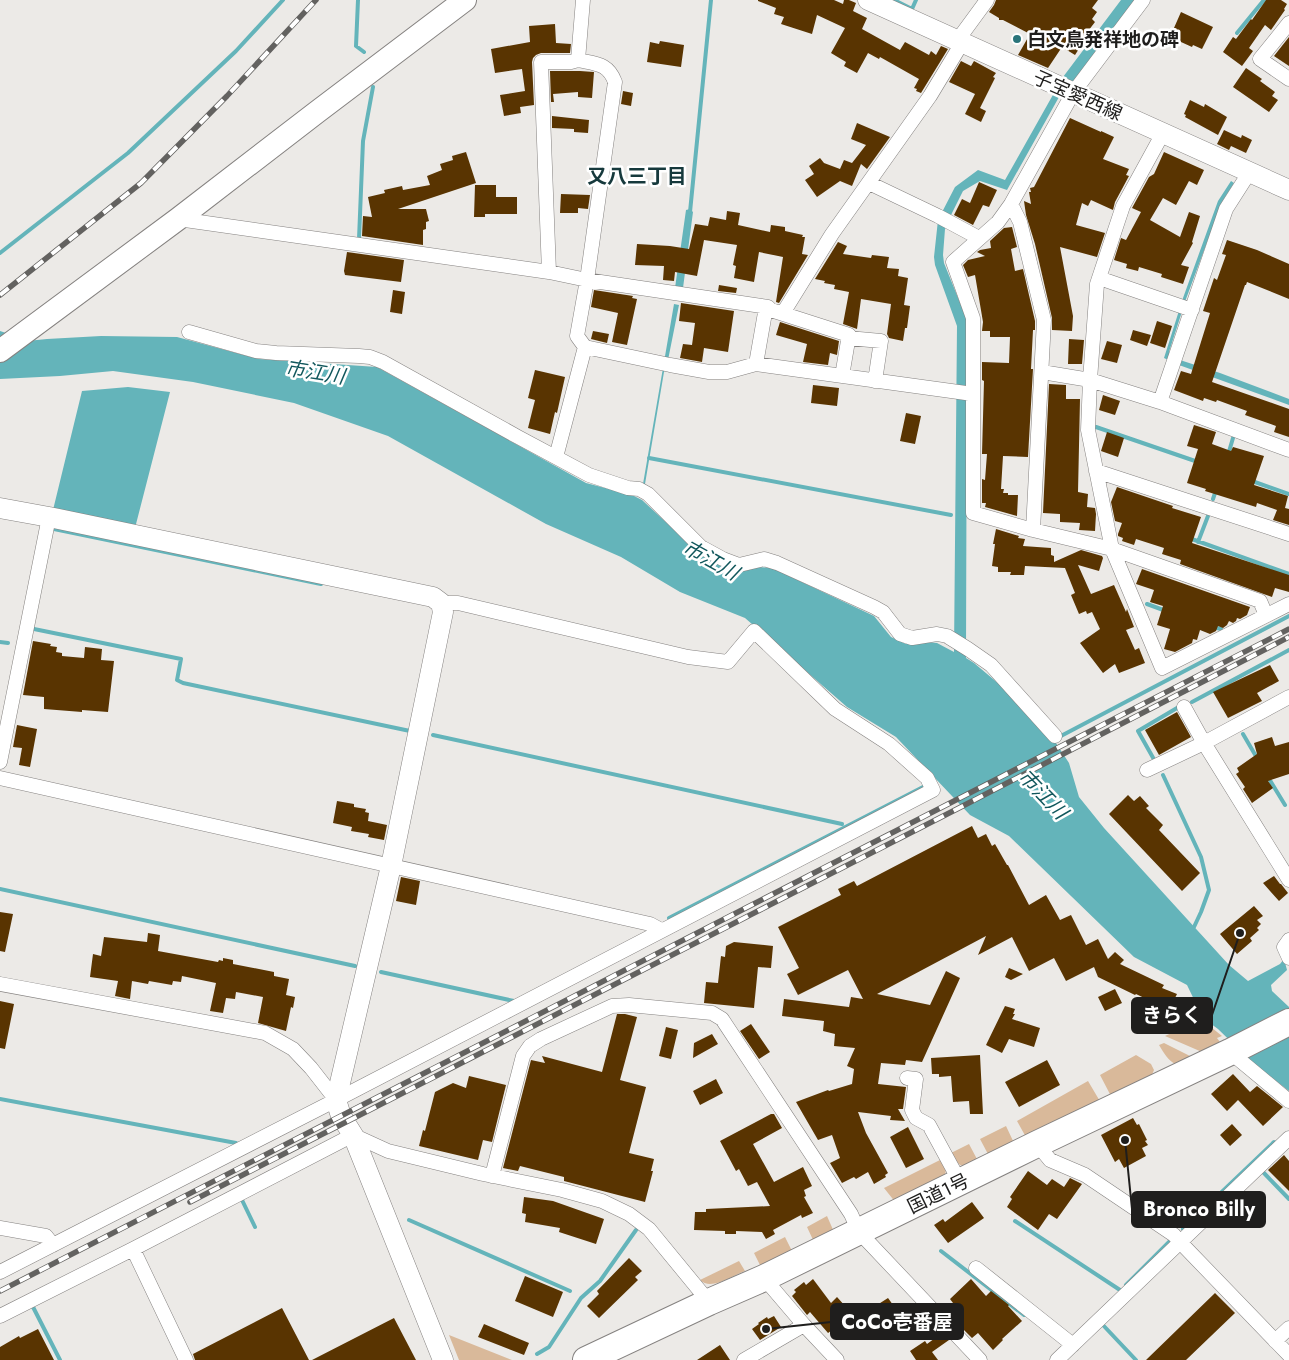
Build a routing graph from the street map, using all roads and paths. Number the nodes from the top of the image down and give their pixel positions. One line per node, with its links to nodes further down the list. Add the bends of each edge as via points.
1 (465, 0): 16 (main road)
2 (583, 0): 8 (street)
3 (868, 0): 7 (street, 子宝愛西線)
4 (987, 0): 7 (street)
5 (1143, 0): 10 (street)
6 (1289, 23): 9 (street, via 1260,58)
7 (960, 42): 10 (street, 子宝愛西線); 13 (street, via 930,96)
8 (578, 60): 18 (street, via 540,62); 20 (street, via 603,66 612,73 615,82)
9 (1289, 79)
10 (1065, 90): 11 (street, 子宝愛西線); 15 (street)
11 (1163, 133): 12 (street, 子宝愛西線); 19 (street, via 1123,206)
12 (1249, 173): 14 (street, 子宝愛西線); 22 (street, via 1226,209)
13 (869, 183): 17 (street); 23 (street, via 832,234)
14 (1289, 190)
15 (1010, 204): 17 (street, via 998,222); 29 (street, via 1020,222 1044,320)
16 (178, 219): 18 (street); 27 (main road)
17 (978, 238): 33 (street, via 953,262 973,318)
18 (549, 272): 20 (street)
19 (1099, 278): 22 (street); 31 (street)
20 (587, 280): 21 (street); 26 (street, via 577,336)
21 (766, 307): 23 (street); 28 (street)
22 (1185, 308): 34 (street, via 1174,360)
23 (783, 313): 25 (street, via 849,335)
24 (189, 332): 36 (street, via 276,354 370,357)
25 (848, 338): 30 (street); 32 (street, via 881,341)
26 (585, 347): 28 (street, via 709,372 727,372); 36 (street)
27 (0, 351)
28 (756, 364): 30 (street)
29 (1042, 372): 31 (street); 40 (street)
30 (842, 376): 32 (street)
31 (1090, 380): 34 (street); 37 (street, via 1088,430)
32 (875, 381): 33 (street)
33 (971, 394): 40 (street, via 973,514)
34 (1160, 402): 35 (street)
35 (1289, 450)
36 (556, 457): 48 (street, via 589,475 648,494 701,547 723,559 739,565 764,559 777,563 883,612 900,634 912,638 937,634 947,636 991,665)
37 (1096, 471): 41 (street); 42 (street)
38 (0, 508): 39 (street)
39 (49, 517): 43 (street, via 433,597); 50 (street)
40 (1033, 530): 42 (street)
41 (1289, 534)
42 (1112, 549): 45 (street, via 1260,601); 45 (street, via 1162,668)
43 (441, 603): 53 (street, via 443,612); 55 (street, via 458,603 688,657 728,662 754,632 835,709 889,744 927,778 933,790)
44 (1289, 604): 45 (street)
45 (1266, 615)
46 (1289, 697): 49 (street)
47 (1184, 707): 49 (street)
48 (1055, 736)
49 (1204, 743): 51 (street); 54 (street)
50 (0, 762)
51 (1147, 770)
52 (0, 778): 53 (street)
53 (391, 866): 55 (street, via 650,924); 62 (street)
54 (1289, 880)
55 (661, 930): 62 (street)
56 (1289, 940): 57 (street, via 1284,947)
57 (1289, 958)
58 (0, 984): 62 (street, via 265,1033 293,1049)
59 (1289, 1022): 60 (highway, 国道1号)
60 (1230, 1052): 63 (street); 66 (highway, 国道1号)
61 (906, 1078): 68 (street, via 916,1079 912,1110 916,1118 929,1125)
62 (336, 1100): 64 (street); 72 (street)
63 (1289, 1101)
64 (353, 1135): 67 (street, via 388,1151); 73 (street); 85 (street)
65 (1289, 1138): 71 (street)
66 (1037, 1144): 68 (highway, 国道1号); 71 (street, via 1050,1160 1084,1176)
67 (492, 1176): 70 (street, via 522,1056 530,1046 612,1006 712,1013 722,1019 851,1214); 77 (street, via 602,1201 629,1214 649,1229)
68 (960, 1182): 70 (highway, 国道1号)
69 (0, 1228): 72 (street, via 46,1236)
70 (859, 1232): 76 (highway, 国道1号); 89 (street)
71 (1180, 1242): 81 (street); 82 (street)
72 (52, 1245): 75 (street)
73 (133, 1249): 78 (street); 84 (street)
74 (976, 1268): 82 (street)
75 (0, 1272)
76 (764, 1278): 77 (highway, 国道1号); 79 (street)
77 (709, 1302): 86 (highway, 国道1号)
78 (0, 1316)
79 (804, 1325): 87 (street); 88 (street)
80 (1289, 1328): 81 (street)
81 (1275, 1341): 83 (street)
82 (1073, 1345): 90 (street)
83 (1289, 1356)
84 (186, 1360)
85 (443, 1360)
86 (586, 1360)
87 (744, 1360)
88 (836, 1360)
89 (980, 1360)
90 (1057, 1360)

